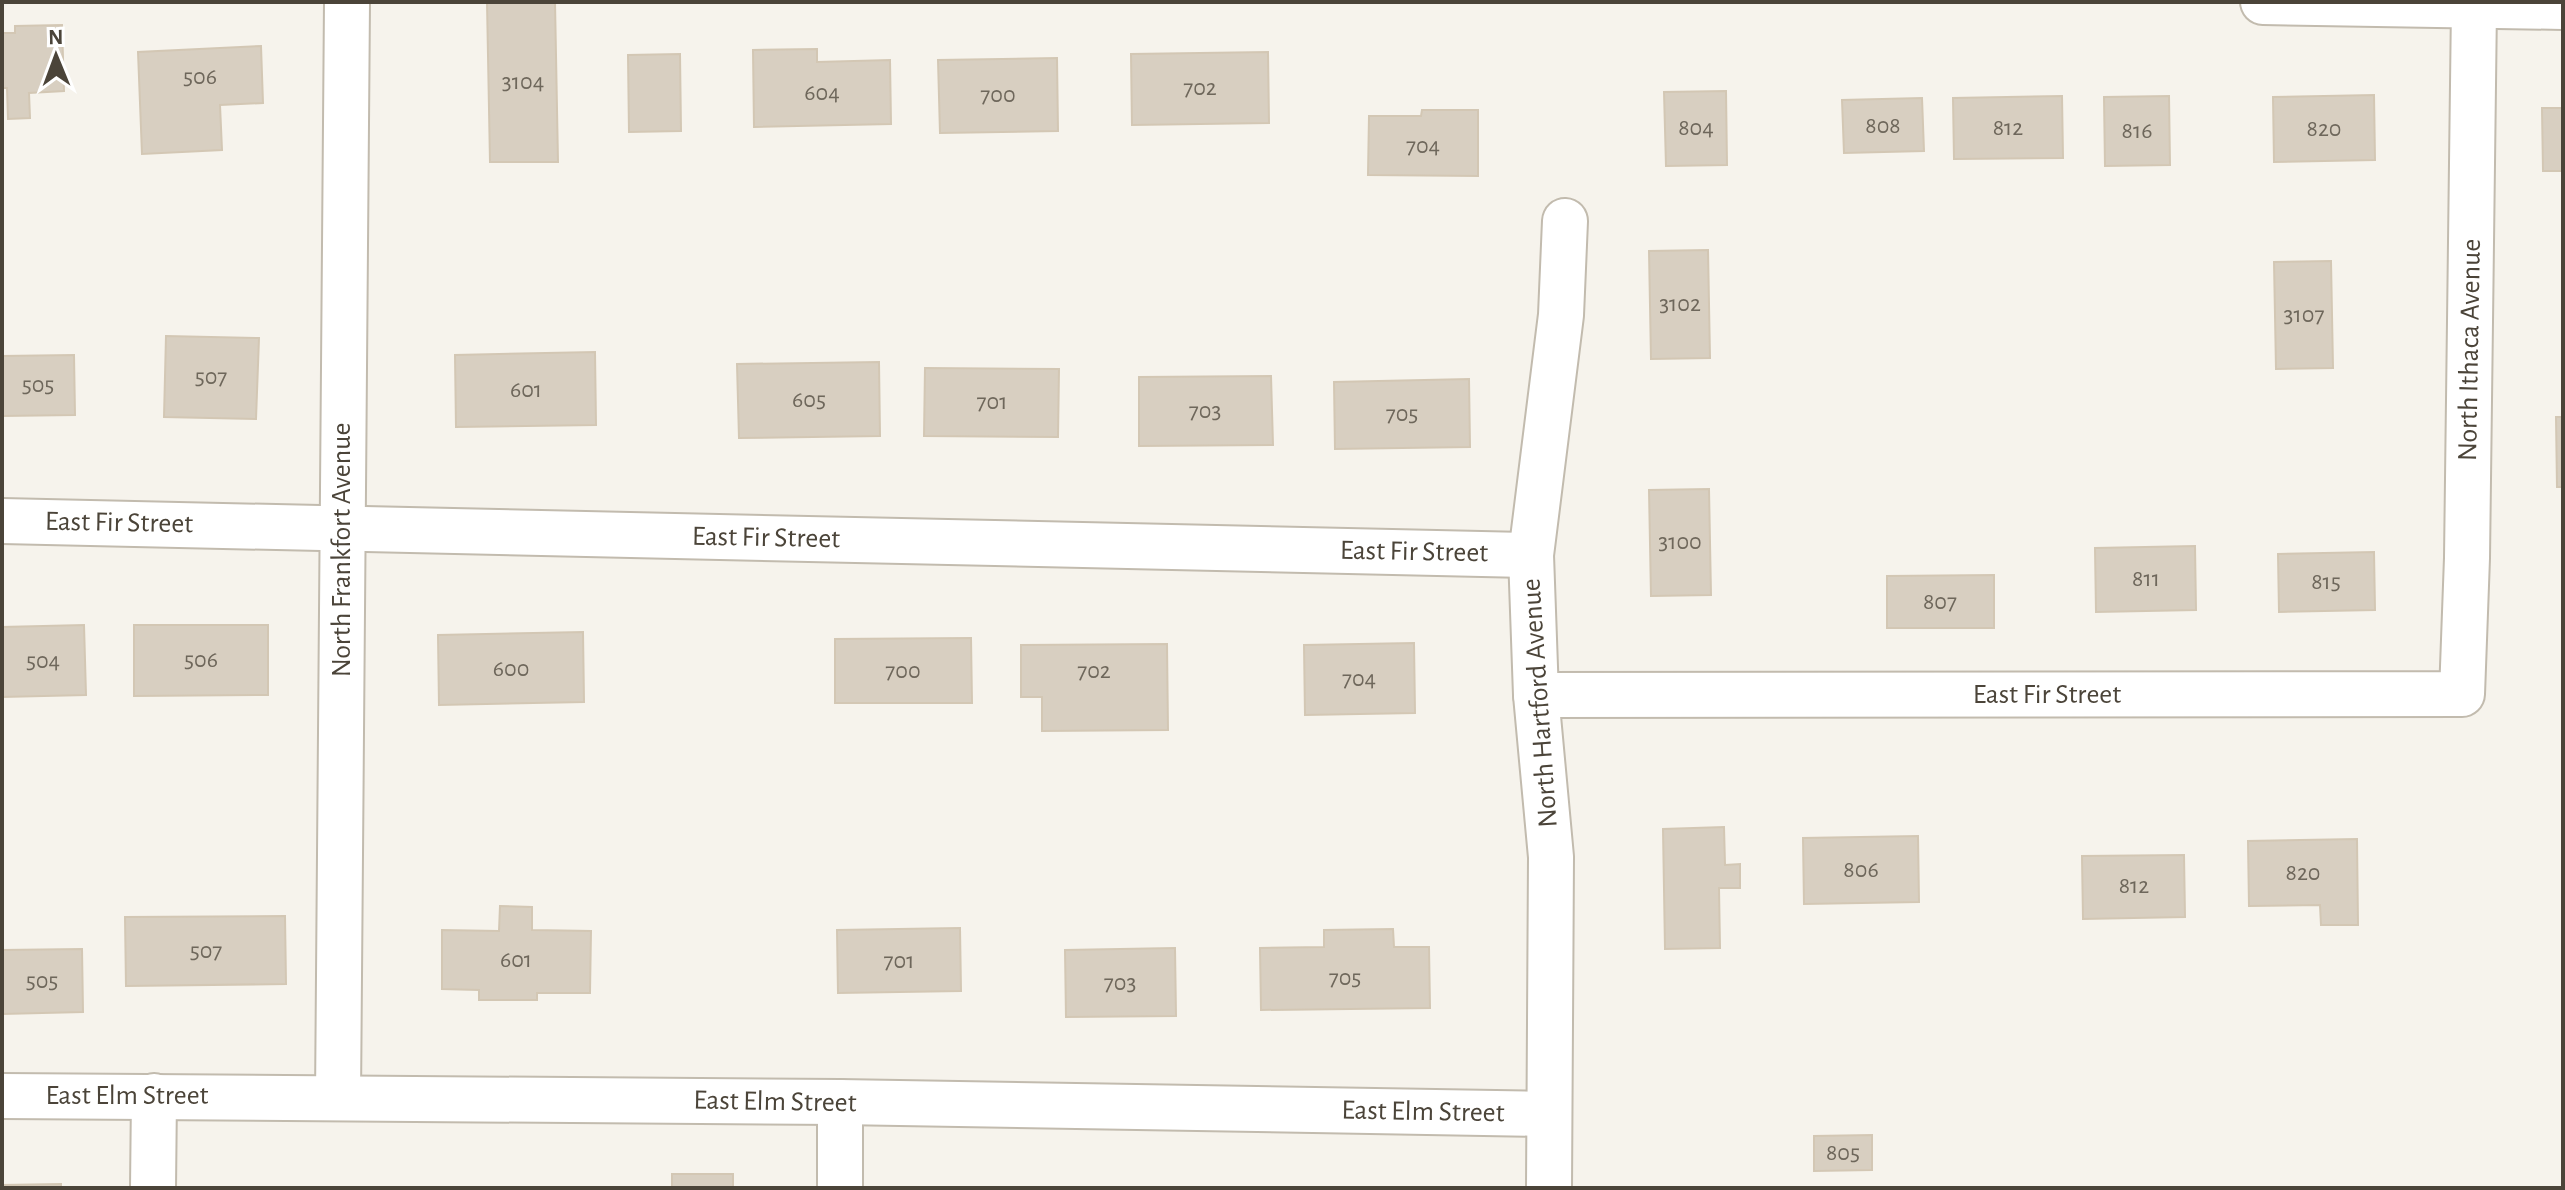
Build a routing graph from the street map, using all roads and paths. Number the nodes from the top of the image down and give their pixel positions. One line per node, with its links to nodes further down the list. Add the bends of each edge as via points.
1 (347, 2): 7 (street, North Frankfort Avenue)
2 (2263, 2): 3 (street)
3 (2474, 6): 4 (street); 9 (street, North Ithaca Avenue)
4 (2563, 7)
5 (1565, 221): 8 (street, North Hartford Avenue, via 1561,315)
6 (2, 521): 7 (street, East Fir Street)
7 (342, 528): 8 (street, East Fir Street); 13 (street, North Frankfort Avenue)
8 (1531, 555): 10 (street, North Hartford Avenue)
9 (2462, 694): 10 (street, East Fir Street)
10 (1536, 695): 15 (street, North Hartford Avenue, via 1551,857)
11 (2, 1096): 12 (street, East Elm Street)
12 (154, 1096): 13 (street, East Elm Street); 16 (street)
13 (338, 1098): 14 (street, East Elm Street)
14 (840, 1102): 15 (street, East Elm Street); 17 (street)
15 (1548, 1114): 18 (street, North Hartford Avenue)
16 (153, 1188)
17 (840, 1188)
18 (1549, 1188)

